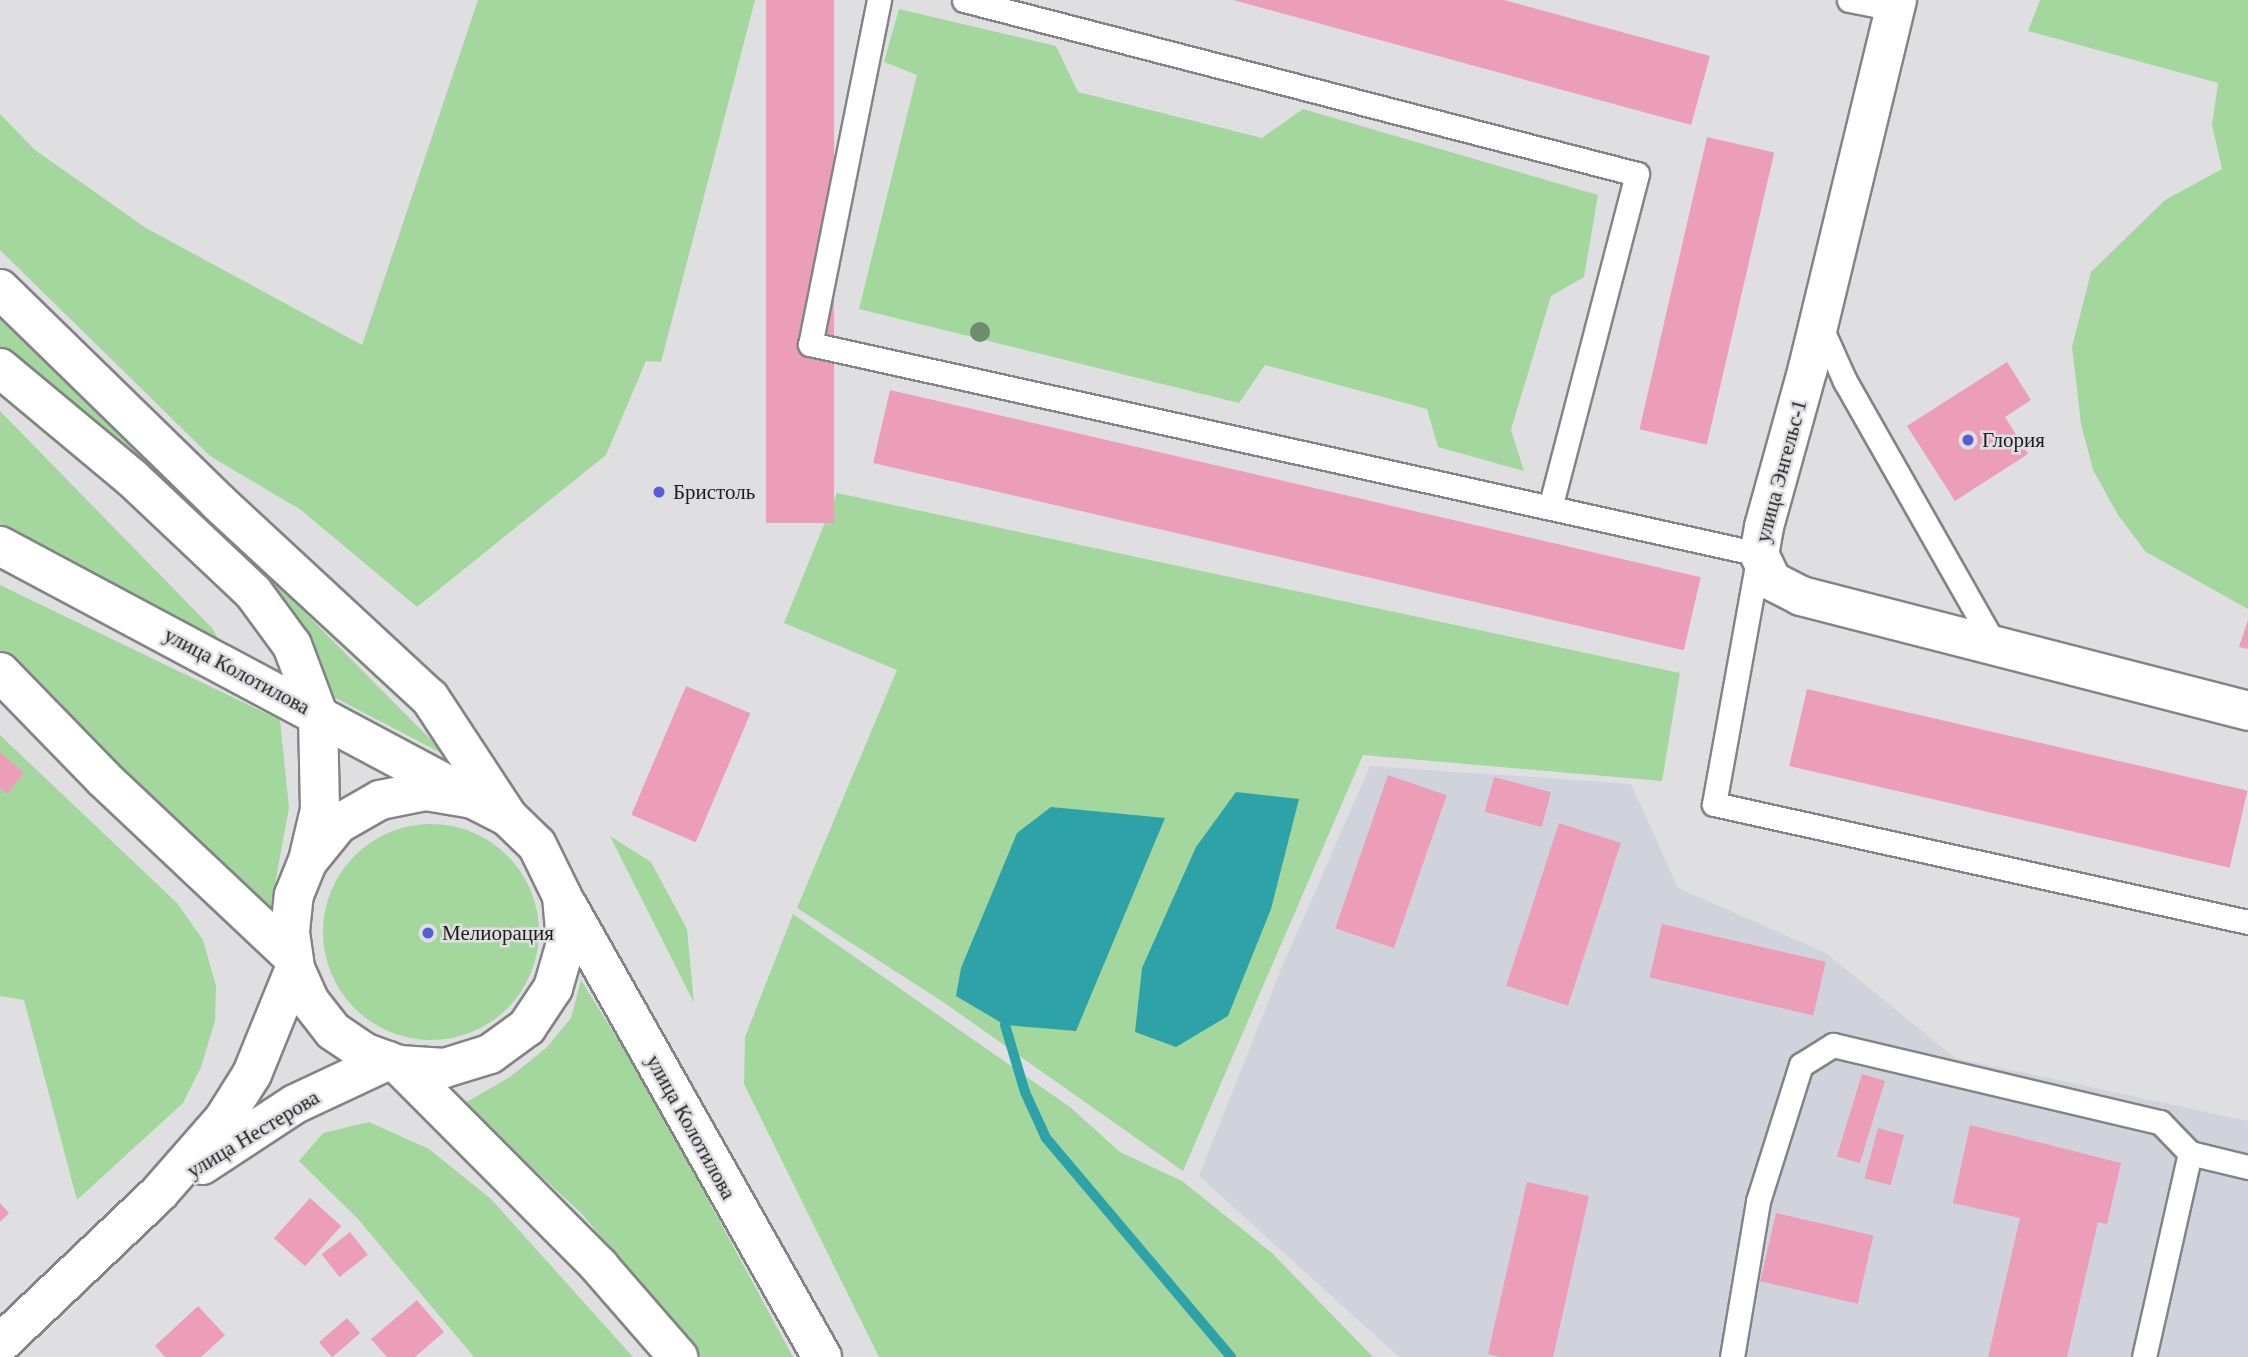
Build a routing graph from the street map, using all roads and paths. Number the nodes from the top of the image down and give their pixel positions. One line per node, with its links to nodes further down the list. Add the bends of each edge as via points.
1 (879, 0): 8 (lane, via 810,344)
2 (964, 0): 8 (lane, via 1637,174)
3 (1849, 0): 4 (lane)
4 (1896, 5): 6 (main road, улица Энгельс-1)
5 (0, 289): 16 (main road, via 218,502 429,698)
6 (1819, 322): 10 (main road, улица Энгельс-1); 11 (lane, via 1845,381)
7 (0, 368): 14 (main road, via 132,478 253,592 292,645)
8 (1551, 505): 10 (lane)
9 (0, 546): 14 (main road, улица Колотилова)
10 (1759, 554): 11 (main road, улица Энгельс-1, via 1772,581 1801,596); 19 (lane, via 1714,804)
11 (1995, 645): 13 (main road, улица Энгельс-1)
12 (0, 672): 20 (main road, улица Колотилова)
13 (2248, 710)
14 (318, 714): 15 (main road, улица Колотилова); 17 (main road, via 320,810)
15 (473, 799): 16 (main road, улица Колотилова); 17 (main road, улица Колотилова, via 426,791 380,800 338,824)
16 (508, 817): 18 (main road, улица Колотилова, via 544,853)
17 (308, 861): 20 (main road, улица Колотилова, via 294,895 290,931)
18 (562, 896): 21 (main road, улица Колотилова, via 566,943 553,988 527,1027 490,1054 445,1068); 27 (main road, улица Колотилова)
19 (2248, 922)
20 (294, 962): 21 (main road, улица Колотилова, via 310,1002 333,1031 363,1052); 24 (main road, улица Нестерова, via 252,1074 223,1120)
21 (393, 1063): 24 (main road, улица Нестерова, via 295,1104); 26 (main road, улица Колотилова, via 599,1266)
22 (2190, 1153): 23 (lane); 28 (lane, via 2160,1122 1833,1045 1801,1065 1758,1201); 29 (lane)
23 (2248, 1167)
24 (159, 1193): 25 (main road, улица Нестерова)
25 (0, 1344)
26 (677, 1357)
27 (822, 1357)
28 (1732, 1357)
29 (2144, 1357)

